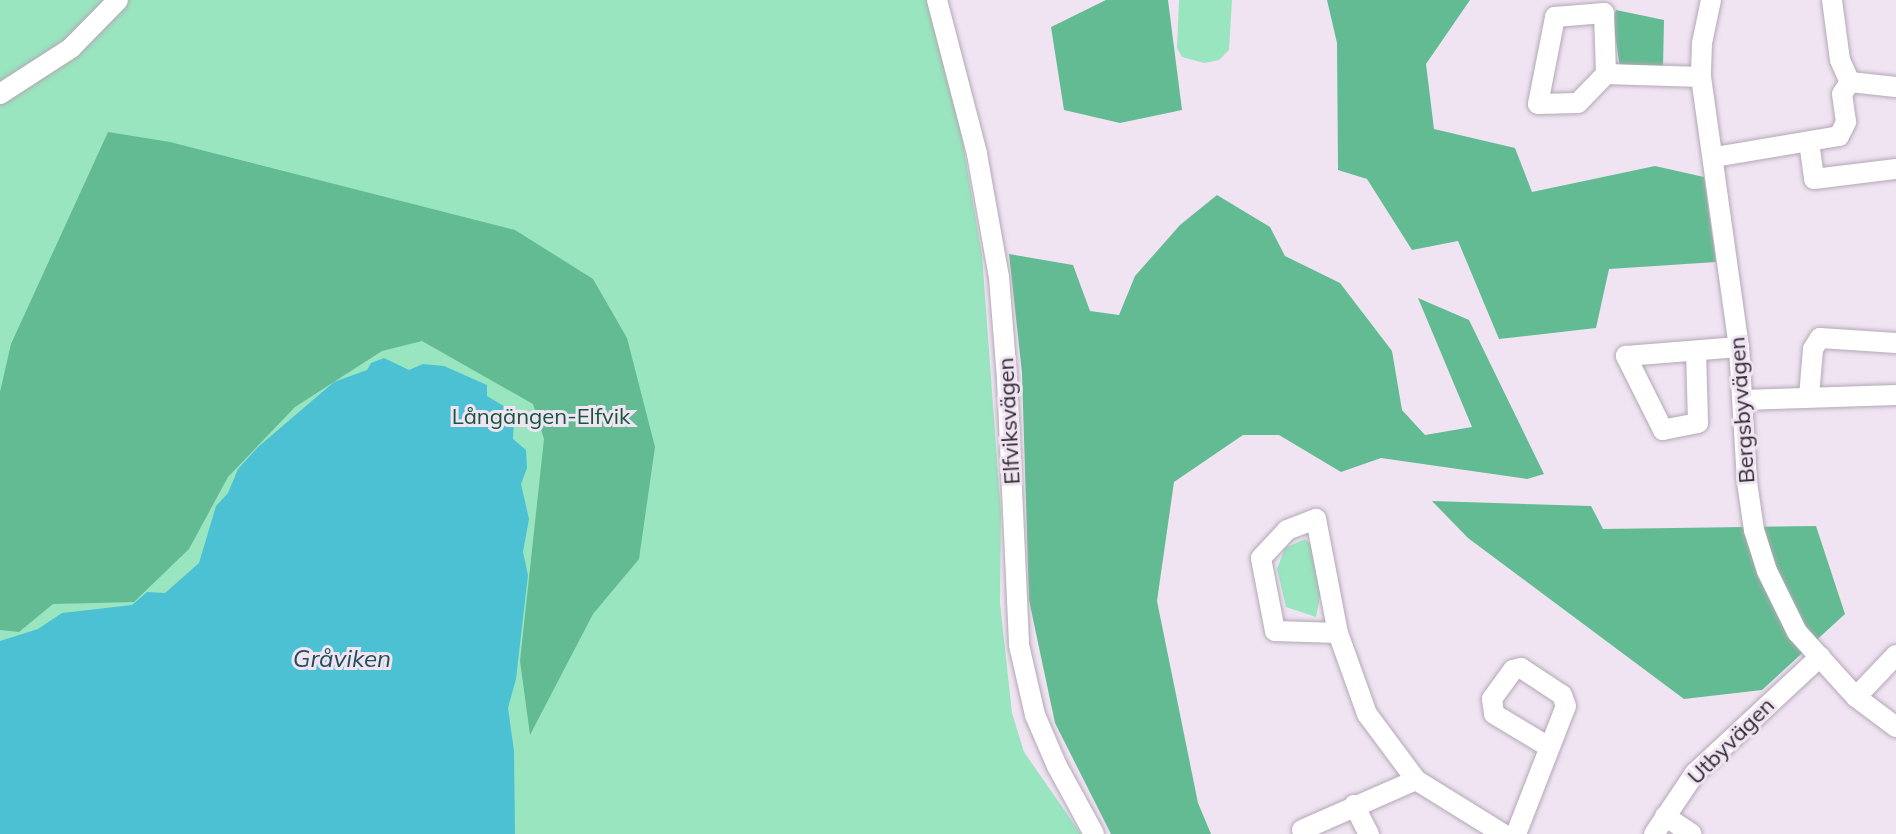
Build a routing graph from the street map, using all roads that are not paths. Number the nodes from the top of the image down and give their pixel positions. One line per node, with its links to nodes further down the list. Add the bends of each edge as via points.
1 (118, 0): 9 (street, via 71,48)
2 (937, 0): 28 (street, Elfviksvägen, via 977,154 999,277 1019,645 1035,715)
3 (1711, 0): 6 (street, Bergsbyvägen)
4 (1832, 0): 7 (street, via 1840,60)
5 (1606, 74): 5 (street, via 1604,13 1555,17 1538,104 1578,103); 6 (street)
6 (1701, 77): 11 (street, Bergsbyvägen)
7 (1850, 82): 8 (street); 10 (street, via 1842,94 1842,133)
8 (1896, 87)
9 (0, 94)
10 (1809, 142): 11 (street); 12 (street, via 1814,179)
11 (1715, 157): 14 (street, Bergsbyvägen)
12 (1896, 169)
13 (1896, 343): 17 (street, via 1820,338 1813,349)
14 (1739, 347): 15 (street); 18 (street, Bergsbyvägen)
15 (1696, 351): 15 (street, via 1626,356 1663,430 1698,423)
16 (1896, 395): 17 (street)
17 (1809, 396): 18 (street)
18 (1743, 400): 21 (street, Bergsbyvägen, via 1754,530 1797,632)
19 (1338, 633): 19 (street, via 1327,576 1316,519 1287,530 1261,558 1275,631); 25 (street, via 1367,714)
20 (1896, 655): 22 (street)
21 (1820, 657): 22 (street, Bergsbyvägen); 27 (street, Utbyvägen, via 1695,773)
22 (1856, 697): 23 (street, Bergsbyvägen)
23 (1896, 727)
24 (1549, 747): 32 (street)
25 (1416, 780): 26 (street); 31 (street)
26 (1354, 805): 29 (street, via 1302,830); 30 (street)
27 (1665, 816): 33 (street, Utbyvägen); 34 (street)
28 (1094, 834)
29 (1304, 834)
30 (1369, 834)
31 (1503, 834)
32 (1516, 834)
33 (1654, 834)
34 (1692, 834)

